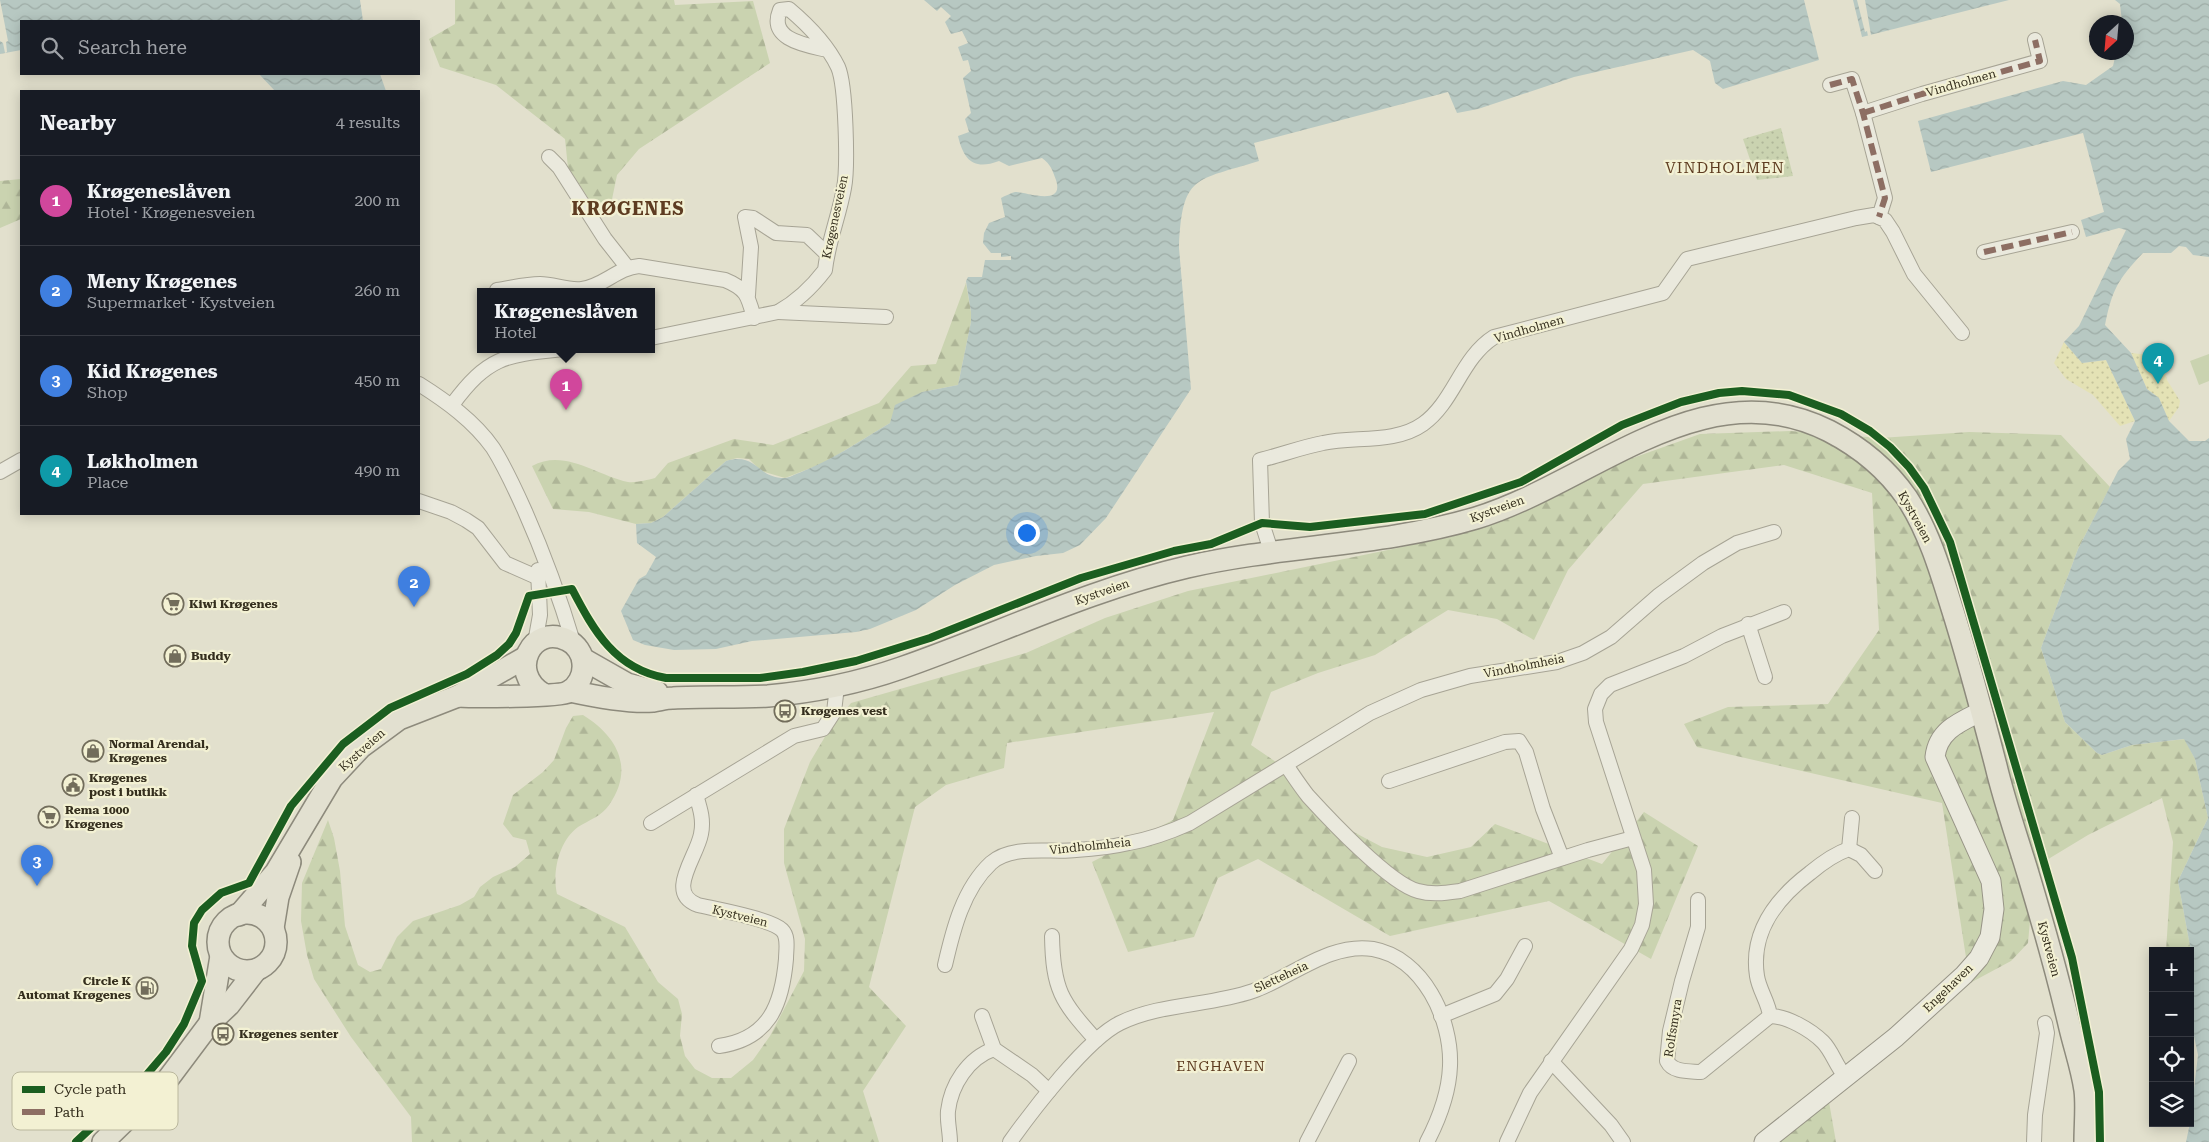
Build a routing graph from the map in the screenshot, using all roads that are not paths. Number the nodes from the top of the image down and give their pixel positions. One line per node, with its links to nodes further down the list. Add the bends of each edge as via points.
1 (2035, 40): 4 (street, Vindholmen, via 2040,61)
2 (827, 50): 9 (street, Krøgenesveien, via 838,68 842,90 846,155 843,195)
3 (1830, 85): 4 (street, via 1852,79)
4 (1863, 113): 6 (street, via 1885,198)
5 (549, 157): 10 (street)
6 (1879, 217): 18 (street, via 1891,227 1914,274); 28 (street, Vindholmen, via 1867,215 1687,259 1664,293 1494,337 1480,346 1438,408 1422,425 1400,435 1324,443 1260,460 1262,522)
7 (2072, 232): 8 (street)
8 (1984, 252)
9 (827, 254): 14 (street, via 807,235 776,233 753,218 745,217 751,247); 15 (street, Krøgenesveien, via 825,270 817,280 792,304)
10 (627, 267): 13 (street, via 601,284); 14 (street, via 639,266 725,280)
11 (511, 288): 12 (street, via 540,284)
12 (561, 288)
13 (586, 288)
14 (748, 294): 17 (street)
15 (778, 312): 16 (street); 17 (street, Krøgenesveien)
16 (886, 317)
17 (754, 318): 19 (street, Krøgenesveien)
18 (1962, 333)
19 (655, 337)
20 (531, 353): 22 (street, via 498,360 485,368)
21 (420, 385): 22 (street)
22 (452, 405): 26 (street, via 492,448)
23 (20, 461): 24 (street)
24 (0, 472)
25 (420, 501): 29 (street, via 451,512 472,524 505,563)
26 (528, 520): 29 (street); 33 (street, via 555,583)
27 (1774, 532): 41 (street, Vindholmheia, via 1736,543 1703,563 1611,637 1583,653 1557,662 1470,676 1421,690 1370,713)
28 (1271, 551): 35 (main road, Kystveien, via 1188,567 1133,582 1061,606 897,670); 40 (main road, Kystveien, via 1390,538 1482,516 1544,491 1644,439 1700,418 1735,412 1796,418 1827,430 1870,456 1910,502 1933,550)
29 (539, 578): 32 (street, via 540,615)
30 (1784, 612): 31 (street)
31 (1748, 624): 34 (street); 47 (street, via 1684,656 1620,680 1601,694 1595,709 1596,722)
32 (530, 650): 33 (main road, via 551,637 567,640); 37 (main road, via 526,675 535,689); 38 (main road, Kystveien)
33 (578, 652): 36 (main road, via 584,667 580,681); 39 (main road, Kystveien, via 618,680)
34 (1765, 677)
35 (837, 686): 39 (main road, Kystveien, via 764,696); 43 (street, via 834,712 823,729 794,736)
36 (570, 692): 37 (main road); 39 (main road, Kystveien, via 651,702)
37 (543, 694): 38 (main road, Kystveien)
38 (458, 696): 46 (main road, Kystveien, via 399,719 361,747 332,778)
39 (668, 698)
40 (1982, 711): 70 (street, Engehaven, via 1958,723 1940,738 1935,757 1991,882 1994,909 1990,937 1979,958 1964,975 1896,1037); 82 (main road, Kystveien, via 2069,1024)
41 (1286, 764): 49 (street, via 1308,795 1340,829 1392,877 1417,891 1438,894 1460,891); 57 (street, Vindholmheia, via 1190,823 1163,835 1128,844 1016,852 996,860 976,881 962,907)
42 (1389, 781): 49 (street, via 1505,742 1519,741 1526,752)
43 (696, 795): 45 (street); 65 (street, Kystveien, via 702,825 682,886 685,897 698,906 766,922 782,930 786,937 784,982 771,1014 753,1036)
44 (1852, 818): 48 (street)
45 (652, 823)
46 (297, 838): 52 (main road, Kystveien, via 276,872); 53 (main road, Kystveien, via 278,897)
47 (1633, 838): 49 (street); 67 (street, via 1646,886 1642,925 1620,967)
48 (1849, 850): 50 (street, via 1861,855); 61 (street, via 1840,852 1792,886 1772,908 1757,954 1757,975)
49 (1562, 858)
50 (1875, 871)
51 (1698, 900): 61 (street, Rolfsmyra, via 1698,927 1670,1031 1669,1065 1679,1070 1701,1072)
52 (239, 914): 53 (main road, via 262,917); 56 (main road, via 221,929 218,942)
53 (273, 928): 58 (main road, via 276,940 273,956)
54 (1052, 936): 64 (street, via 1052,969 1059,993)
55 (1524, 946): 60 (street, via 1507,979 1495,994)
56 (221, 956): 58 (main road, via 234,968); 62 (main road)
57 (945, 965)
58 (256, 970): 62 (main road, via 229,1006)
59 (982, 1016): 66 (street)
60 (1441, 1016): 64 (street, Sletteheia, via 1418,973 1397,958 1374,949 1359,949 1314,961 1254,991 1146,1014 1119,1023); 77 (street, Sletteheia, via 1448,1042 1450,1072 1436,1124)
61 (1770, 1016): 70 (street, via 1797,1025 1824,1043)
62 (210, 1023): 69 (main road)
63 (2046, 1023): 81 (street)
64 (1096, 1040): 71 (street, Sletteheia)
65 (719, 1046)
66 (994, 1050): 71 (street, via 1032,1075); 74 (street, via 962,1072 952,1092 948,1112)
67 (1551, 1061): 78 (street, via 1521,1108); 79 (street)
68 (1350, 1062): 76 (street)
69 (173, 1072)
70 (1845, 1076): 80 (street, Engehaven)
71 (1049, 1091): 75 (street, Sletteheia)
72 (116, 1130): 73 (main road)
73 (104, 1142)
74 (950, 1142)
75 (1010, 1142)
76 (1306, 1142)
77 (1427, 1142)
78 (1506, 1142)
79 (1624, 1142)
80 (1764, 1142)
81 (2034, 1142)
82 (2084, 1142)

